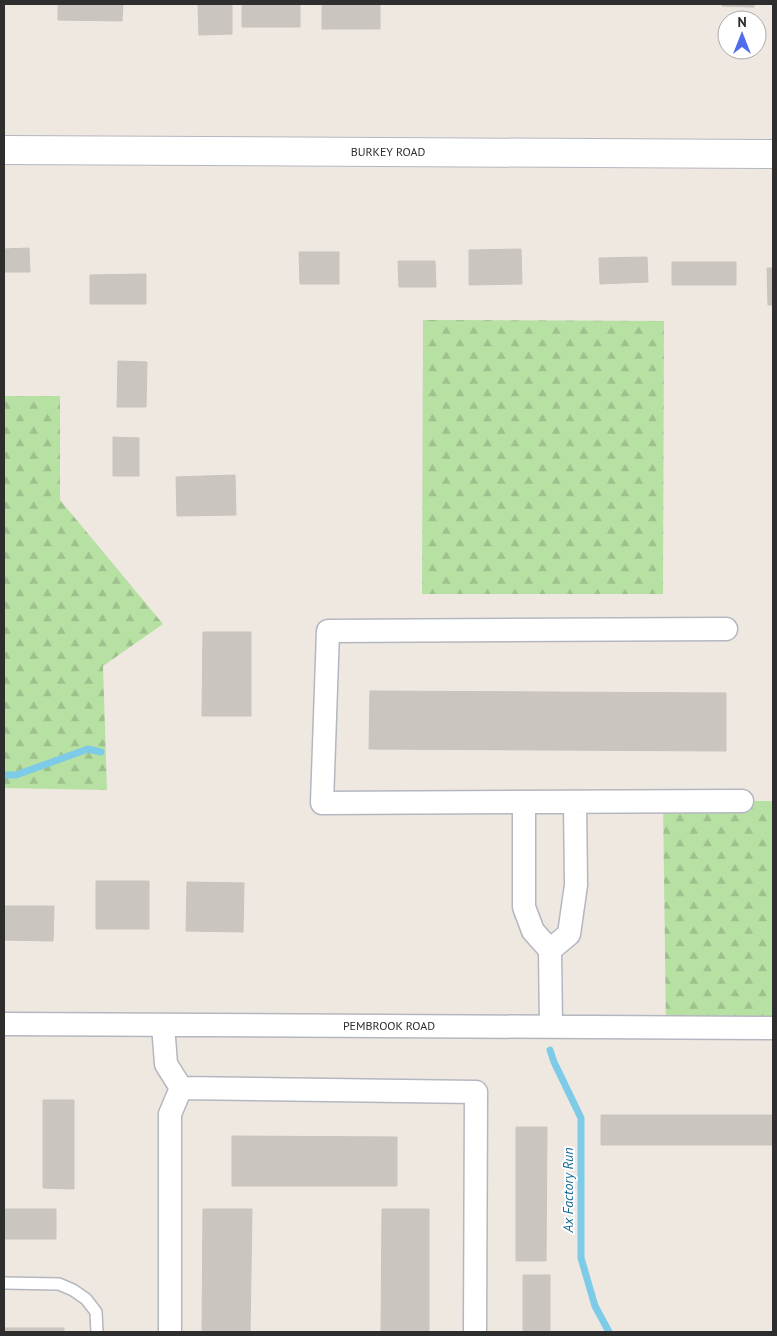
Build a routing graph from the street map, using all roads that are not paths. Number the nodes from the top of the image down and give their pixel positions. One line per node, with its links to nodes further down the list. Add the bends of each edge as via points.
1 (4, 150): 2 (street, BURKEY ROAD)
2 (773, 154)
3 (726, 629): 5 (street, via 328,631 322,803)
4 (742, 801): 6 (street)
5 (524, 802): 6 (street); 7 (street, via 524,907 533,931)
6 (575, 802): 7 (street, via 576,886 569,934)
7 (550, 950): 10 (street)
8 (4, 1024): 9 (street, PEMBROOK ROAD)
9 (163, 1025): 10 (street, PEMBROOK ROAD); 12 (street, via 166,1064)
10 (551, 1026): 11 (street, PEMBROOK ROAD)
11 (773, 1028)
12 (180, 1088): 15 (street, via 170,1114); 16 (street, via 476,1092)
13 (4, 1283): 14 (lane, via 59,1284 73,1290 96,1312)
14 (97, 1332)
15 (170, 1332)
16 (475, 1332)

